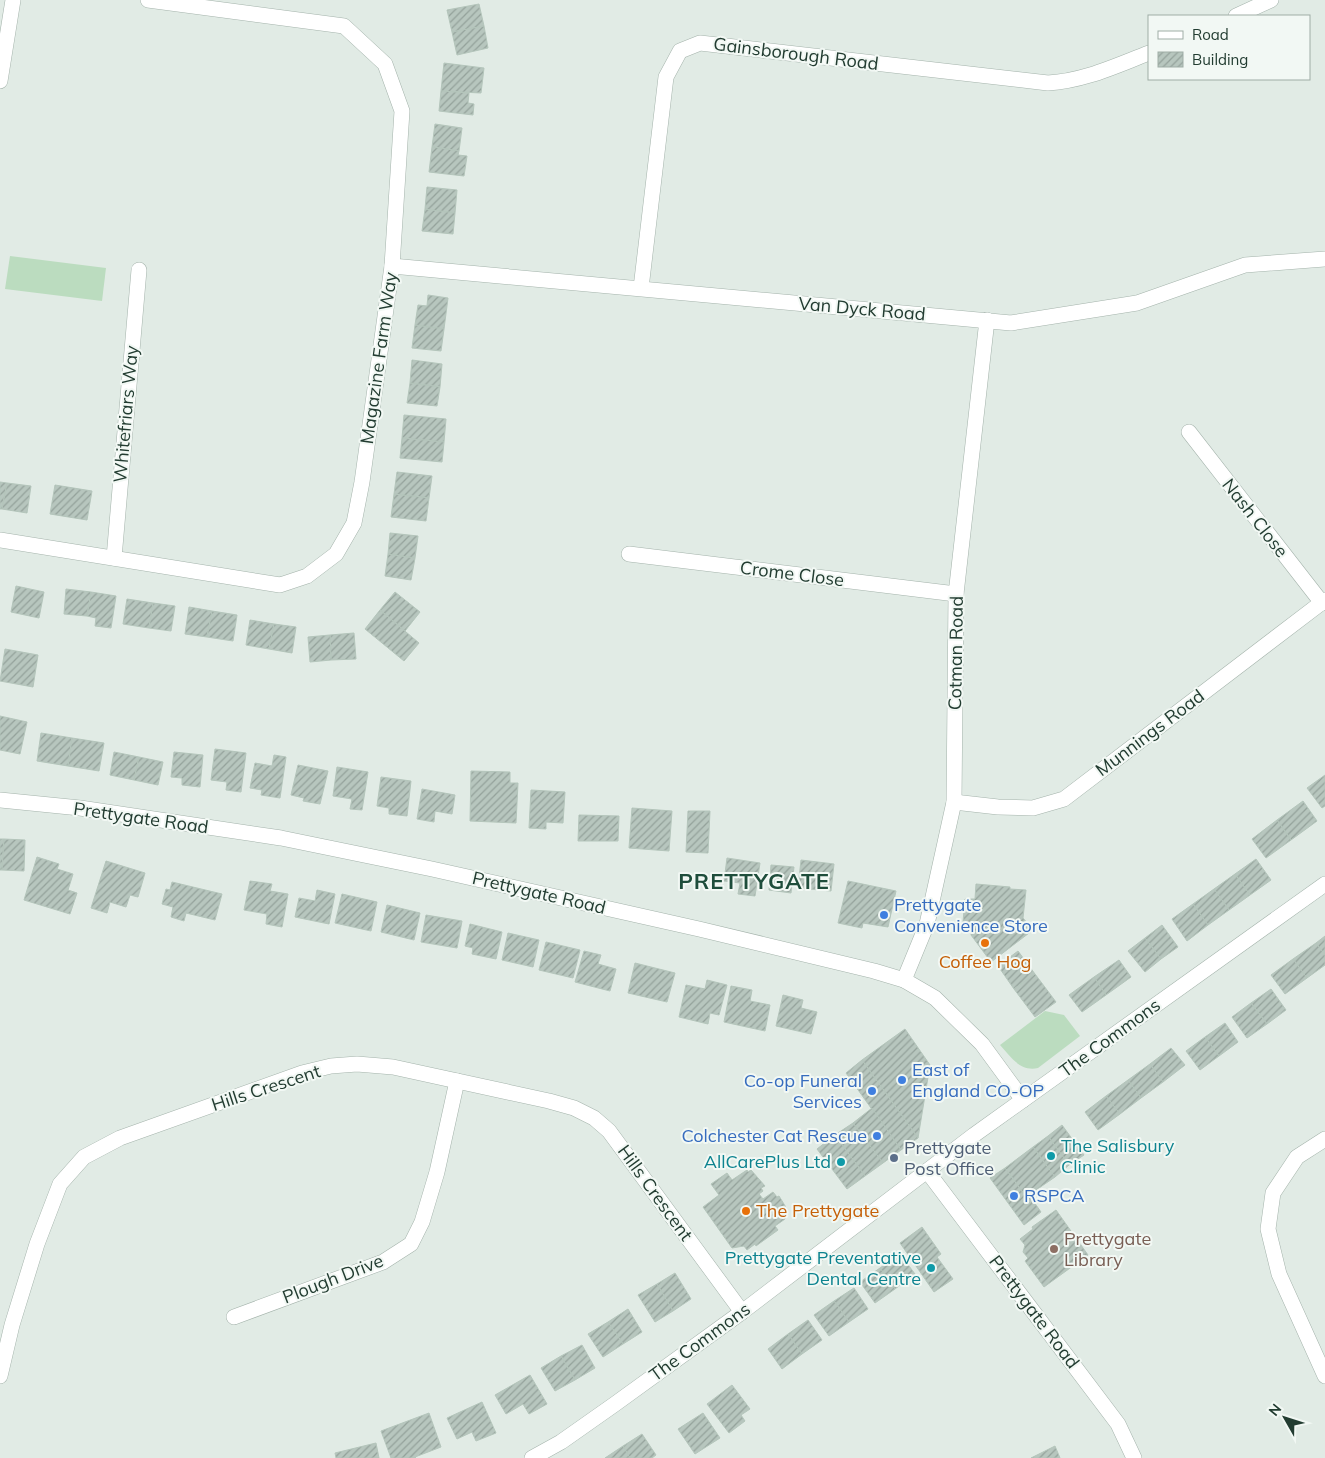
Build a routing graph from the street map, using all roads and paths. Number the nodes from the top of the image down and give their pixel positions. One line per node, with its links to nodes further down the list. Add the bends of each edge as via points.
1 (13, 0): 6 (street)
2 (148, 0): 8 (street, Magazine Farm Way, via 344,26 385,64 402,110)
3 (1271, 0): 4 (street)
4 (1238, 15)
5 (1148, 53): 10 (street, Gainsborough Road, via 1068,82 1048,83 700,43 680,51 666,77)
6 (0, 81)
7 (1325, 259): 11 (street, Van Dyck Road, via 1245,265 1138,303 1011,323)
8 (392, 266): 10 (street, Van Dyck Road); 15 (street, Magazine Farm Way, via 362,482 354,523 336,554 307,576 280,585)
9 (139, 270): 15 (street, Whitefriars Way)
10 (641, 288): 11 (street, Van Dyck Road)
11 (987, 320): 16 (street, Cotman Road)
12 (1189, 432): 17 (street, Nash Close)
13 (0, 540): 15 (street, Magazine Farm Way)
14 (629, 554): 16 (street, Crome Close)
15 (114, 558)
16 (956, 594): 19 (street, Cotman Road)
17 (1323, 602): 19 (street, Munnings Road, via 1064,799 1033,808)
18 (0, 800): 21 (street, Prettygate Road, via 80,808 282,838 690,926)
19 (954, 802): 21 (street, Cotman Road, via 927,924)
20 (1325, 884): 23 (street, The Commons)
21 (904, 980): 23 (street, Prettygate Road, via 935,998 982,1044)
22 (457, 1081): 26 (street, Hills Crescent, via 549,1100 594,1118 609,1131); 27 (street, Plough Drive, via 437,1172 422,1222 411,1244 383,1262); 28 (street, Hills Crescent, via 393,1067 332,1066 120,1138 84,1157 60,1184 37,1244)
23 (1023, 1100): 25 (street, The Commons)
24 (1325, 1138): 29 (street, via 1297,1157 1273,1193 1268,1229 1279,1274)
25 (926, 1171): 26 (street, The Commons); 31 (street, Prettygate Road, via 1118,1424)
26 (742, 1312): 30 (street, The Commons, via 562,1442)
27 (234, 1317)
28 (0, 1376)
29 (1325, 1376)
30 (532, 1458)
31 (1134, 1458)

